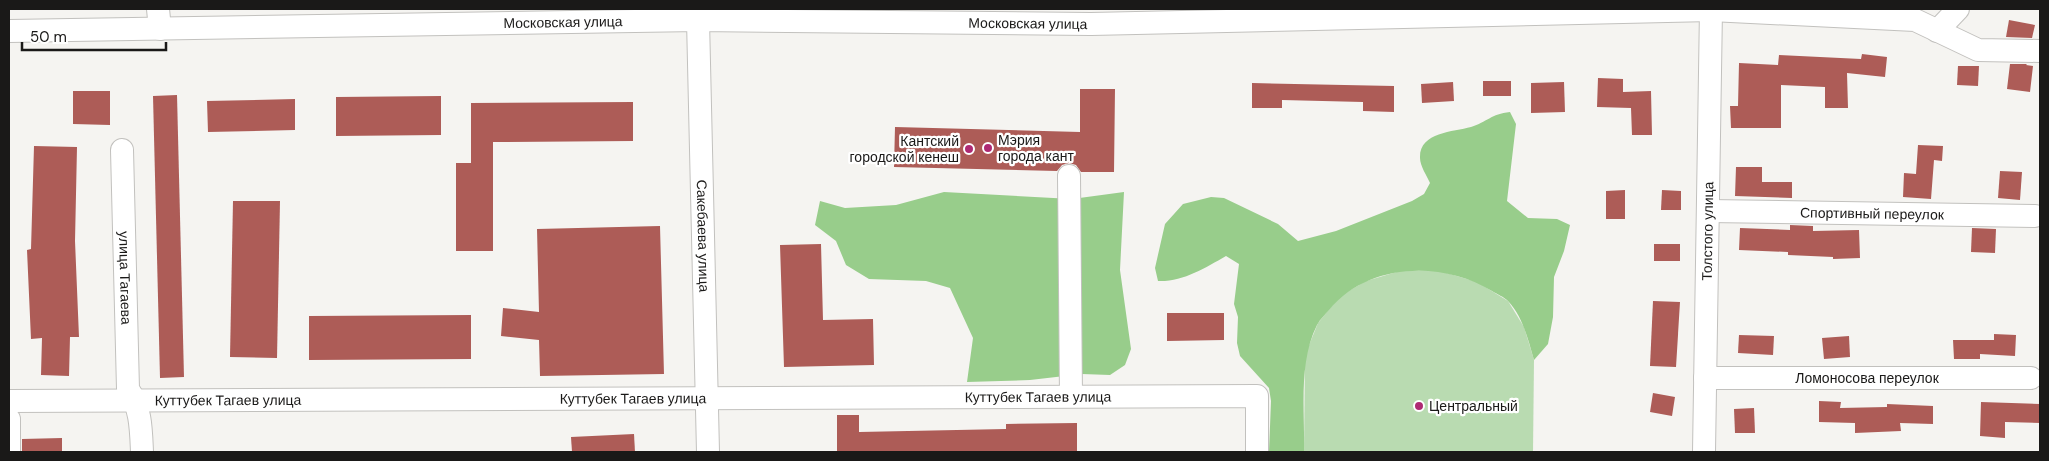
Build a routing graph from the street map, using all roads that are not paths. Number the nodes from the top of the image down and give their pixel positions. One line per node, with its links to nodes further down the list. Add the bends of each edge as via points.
1 (1958, 9): 8 (street)
2 (1711, 10): 4 (street, Московская улица); 8 (street, Московская улица, via 1915,20); 12 (street, Толстого улица)
3 (494, 16): 5 (street, Московская улица); 6 (street, Московская улица)
4 (1091, 16): 6 (street, Московская улица)
5 (159, 19): 7 (street, Московская улица)
6 (698, 20): 17 (street, Сакебаева улица)
7 (9, 31)
8 (1937, 31): 9 (street, Московская улица, via 1978,50)
9 (2040, 51)
10 (122, 150): 19 (street, улица Тагаева, via 128,389)
11 (1069, 176): 16 (street)
12 (1708, 211): 13 (street, Спортивный переулок); 14 (street, Толстого улица)
13 (2035, 216)
14 (1705, 378): 15 (street, Ломоносова переулок); 25 (street, Толстого улица)
15 (2031, 378)
16 (1071, 396): 17 (street, Куттубек Тагаев улица); 24 (street, Куттубек Тагаев улица, via 1257,396)
17 (707, 398): 19 (street, Куттубек Тагаев улица); 23 (street, Сакебаева улица)
18 (9, 401): 19 (street, Куттубек Тагаев улица)
19 (136, 401): 22 (street, улица Тагаева)
20 (9, 419): 21 (street)
21 (9, 452)
22 (142, 452)
23 (708, 452)
24 (1257, 452)
25 (1704, 452)

